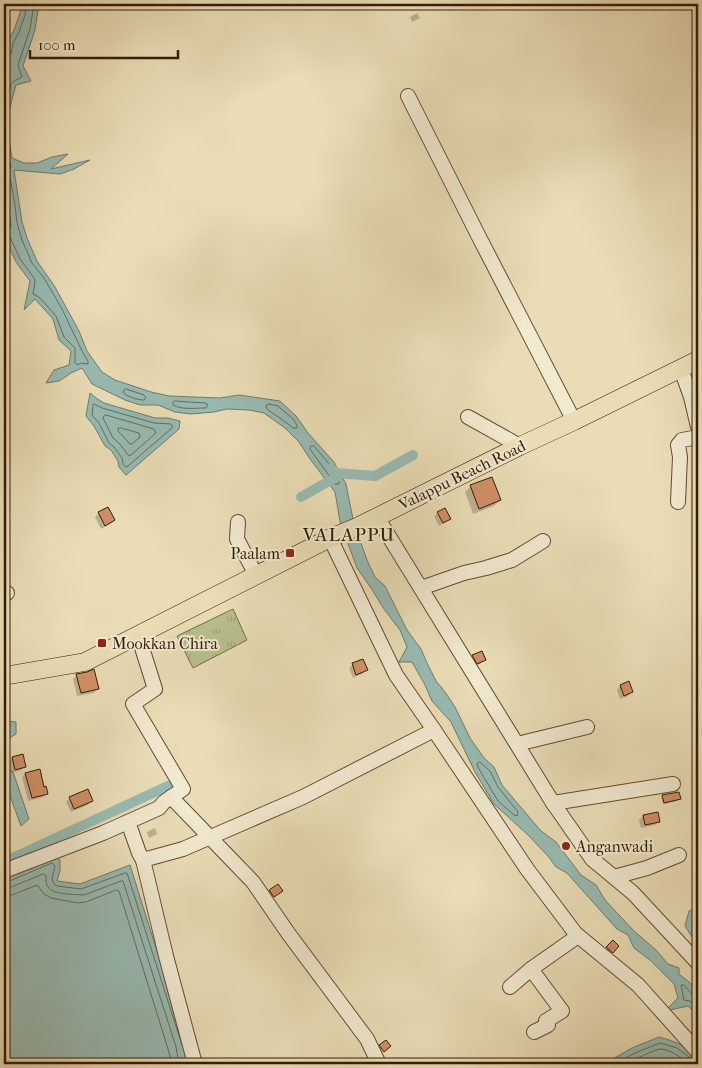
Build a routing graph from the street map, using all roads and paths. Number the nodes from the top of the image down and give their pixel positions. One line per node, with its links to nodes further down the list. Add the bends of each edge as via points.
1 (408, 96): 5 (street)
2 (698, 360): 3 (main road, Valappu Beach Road)
3 (681, 369): 5 (main road, Valappu Beach Road); 6 (street)
4 (468, 417): 8 (street)
5 (574, 421): 8 (main road, Valappu Beach Road)
6 (698, 427)
7 (698, 437): 9 (street, via 678,444)
8 (520, 446): 10 (main road, Valappu Beach Road)
9 (678, 502)
10 (377, 517): 12 (main road, Valappu Beach Road); 15 (street)
11 (238, 522): 14 (street, via 236,539)
12 (343, 533): 14 (main road, Valappu Beach Road); 19 (street, via 396,675)
13 (543, 541): 15 (street, via 512,560)
14 (256, 575): 16 (main road, Valappu Beach Road)
15 (420, 588): 20 (street)
16 (138, 635): 17 (main road, Valappu Beach Road, via 85,662); 22 (street, via 154,689 134,704 183,789)
17 (4, 676)
18 (587, 727): 20 (street)
19 (434, 730): 25 (street, via 303,797); 30 (street, via 527,869)
20 (517, 744): 23 (street)
21 (673, 784): 23 (street)
22 (171, 797): 24 (street, via 159,808); 25 (street)
23 (553, 803): 29 (street, via 592,859)
24 (128, 822): 27 (street); 28 (street)
25 (210, 837): 27 (street, via 184,849); 37 (street, via 253,882 367,1039)
26 (680, 855): 29 (street)
27 (143, 860): 36 (street)
28 (4, 871)
29 (614, 877): 31 (street)
30 (578, 936): 32 (street); 35 (street, via 638,985)
31 (698, 963)
32 (531, 969): 33 (street); 34 (street, via 562,1011 546,1020 548,1025)
33 (510, 987)
34 (534, 1032)
35 (698, 1052)
36 (195, 1064)
37 (379, 1064)

